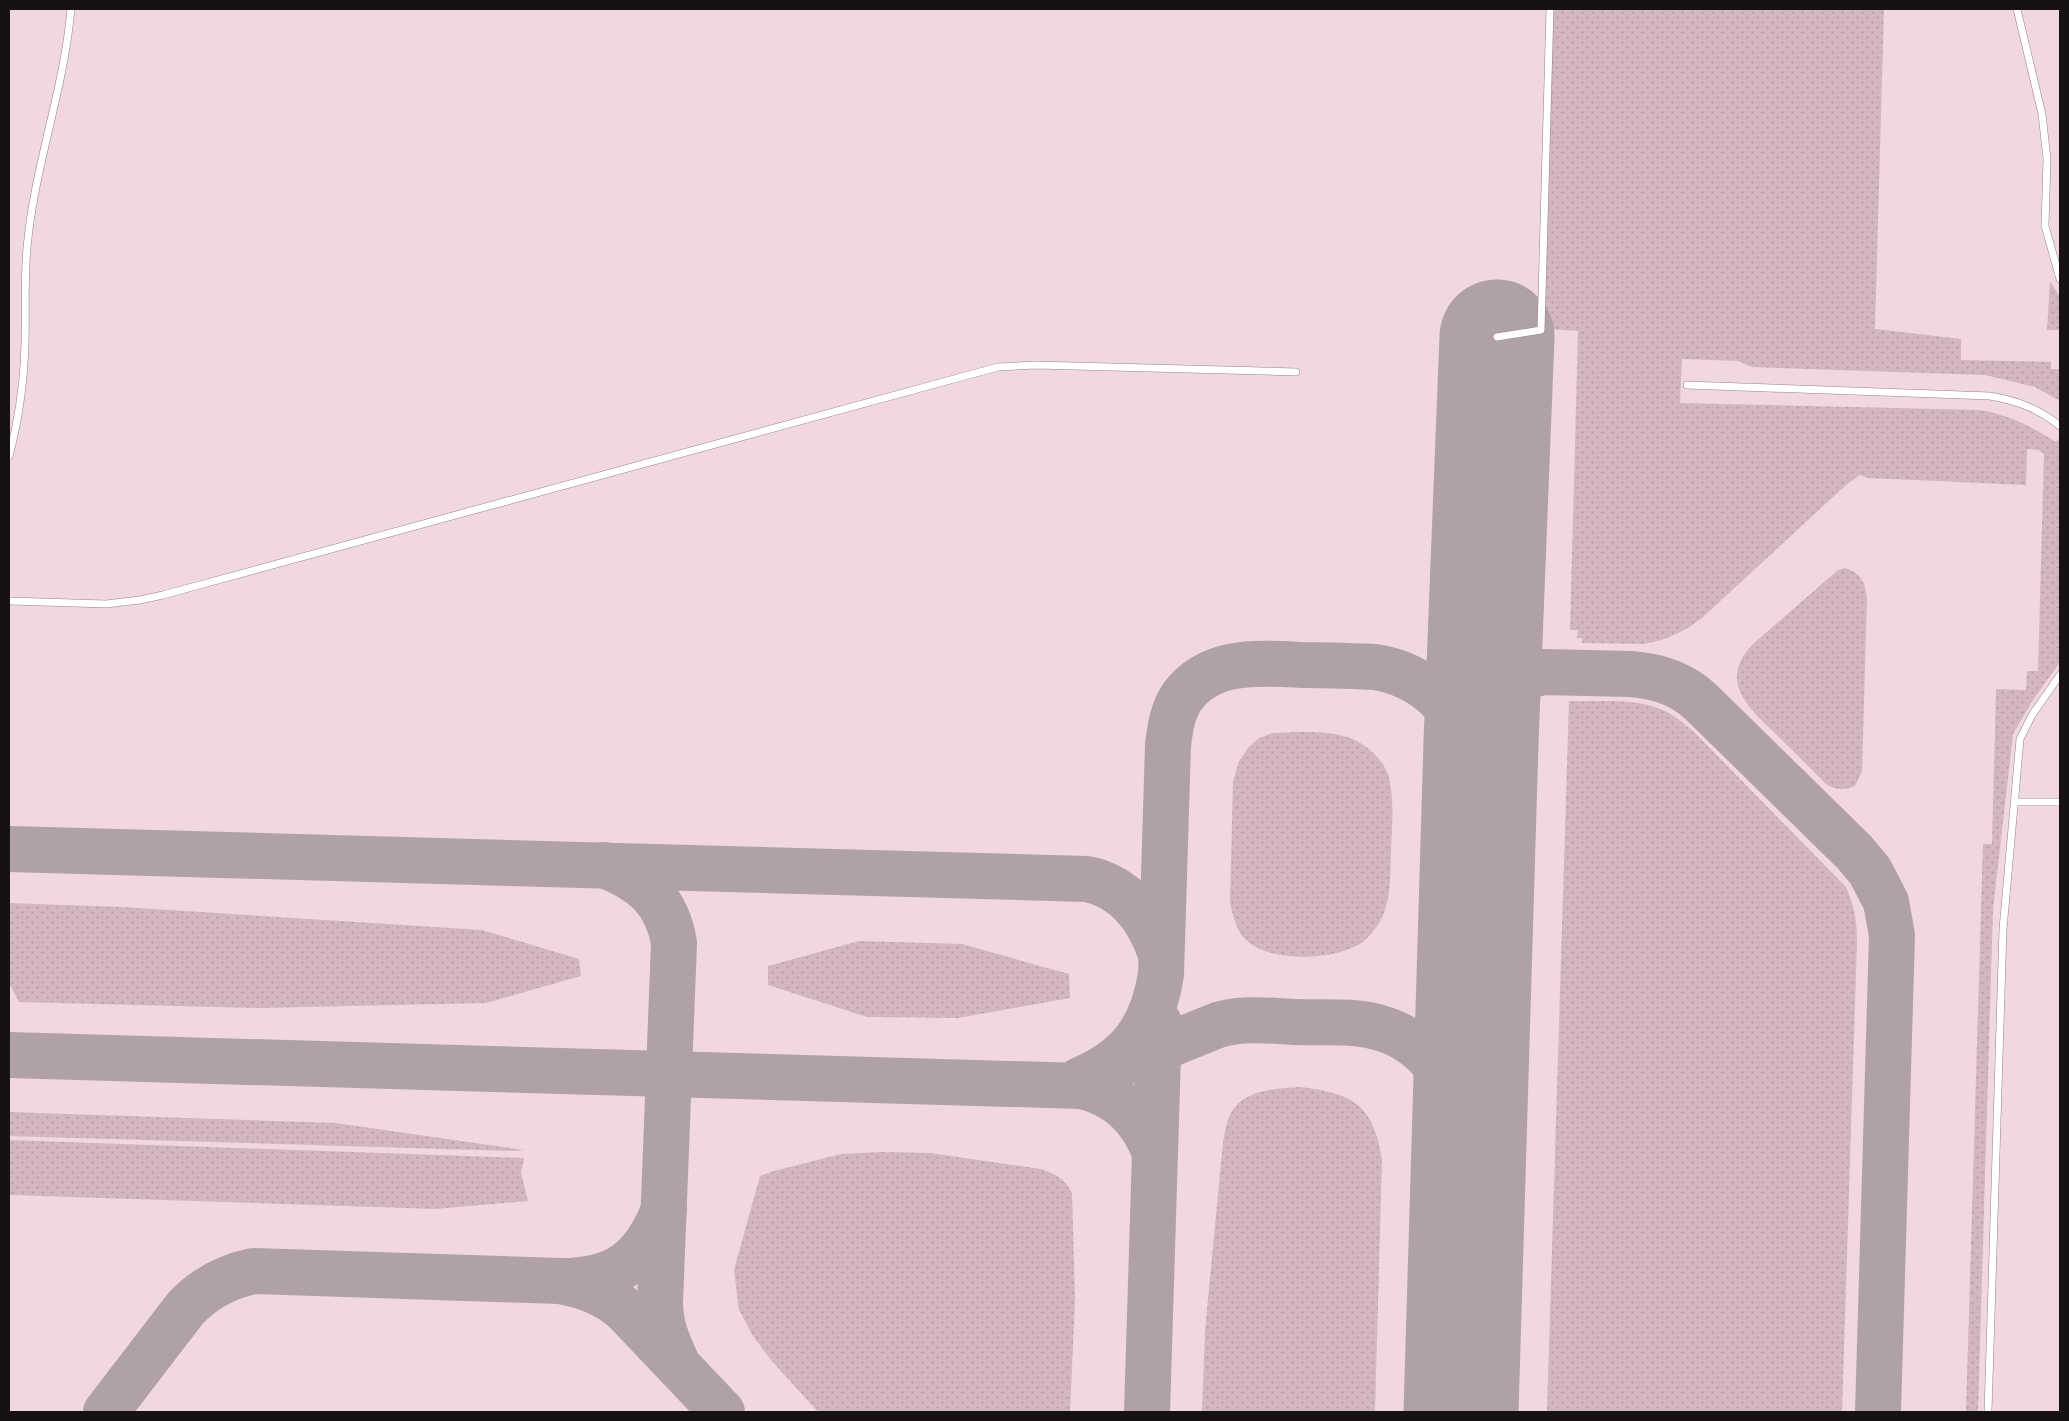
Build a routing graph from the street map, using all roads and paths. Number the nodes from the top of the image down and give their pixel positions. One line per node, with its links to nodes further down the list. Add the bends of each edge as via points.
1 (71, 9): 9 (lane, via 59,89 31,217 23,384)
2 (1550, 9): 5 (lane, via 1541,330)
3 (2017, 9): 4 (lane, via 2042,114 2047,160 2045,226)
4 (2060, 279)
5 (1497, 337)
6 (1296, 372): 10 (lane, via 1036,365 998,367 163,595 112,604)
7 (1687, 385): 8 (lane, via 1990,396 2017,401 2045,414)
8 (2060, 426)
9 (9, 456)
10 (9, 601)
11 (2060, 675): 12 (lane, via 2020,738)
12 (2015, 802): 13 (lane); 14 (lane, via 2003,929)
13 (2060, 802)
14 (1988, 1412)

